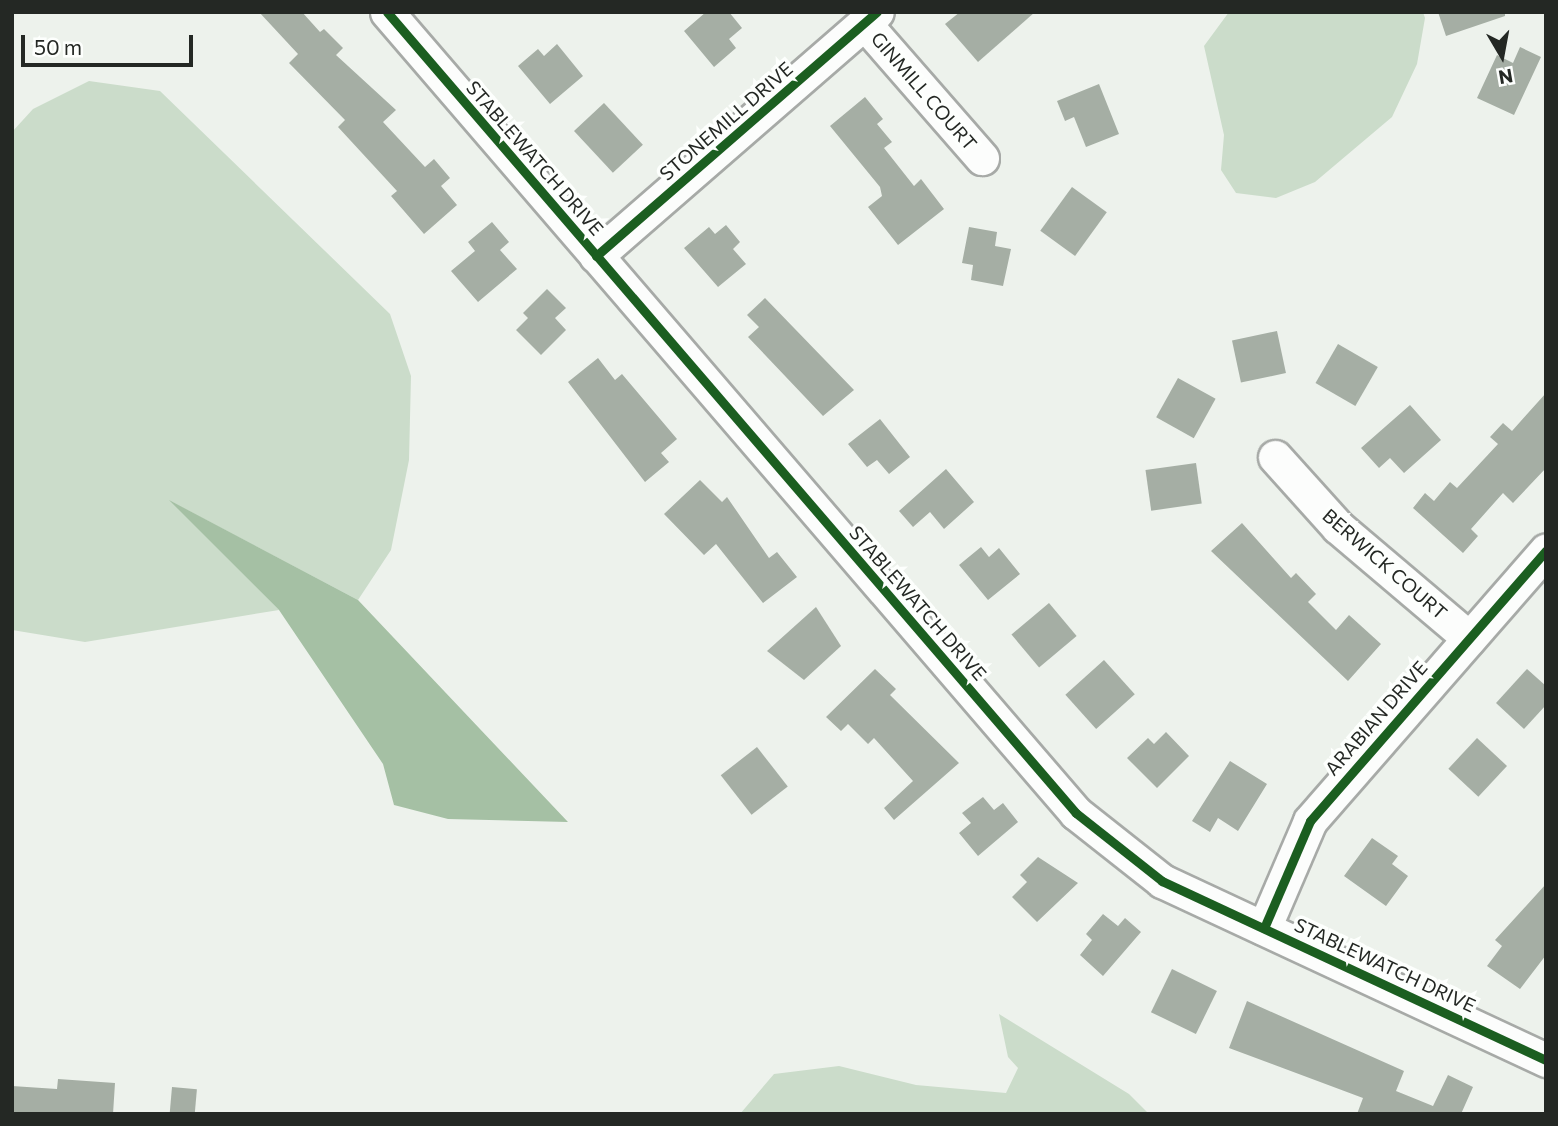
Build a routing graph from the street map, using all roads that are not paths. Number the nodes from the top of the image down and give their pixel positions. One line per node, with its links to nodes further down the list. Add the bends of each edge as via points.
1 (387, 12): 4 (street, STABLEWATCH DRIVE)
2 (871, 18): 3 (street, GINMILL COURT); 4 (street, STONEMILL DRIVE)
3 (982, 158)
4 (596, 256): 8 (street, STABLEWATCH DRIVE, via 1076,813 1162,881)
5 (1275, 457): 7 (street, BERWICK COURT, via 1338,527)
6 (1546, 550): 7 (street, ARABIAN DRIVE)
7 (1469, 638): 8 (street, ARABIAN DRIVE, via 1310,821)
8 (1264, 928): 9 (street, STABLEWATCH DRIVE)
9 (1546, 1060)

